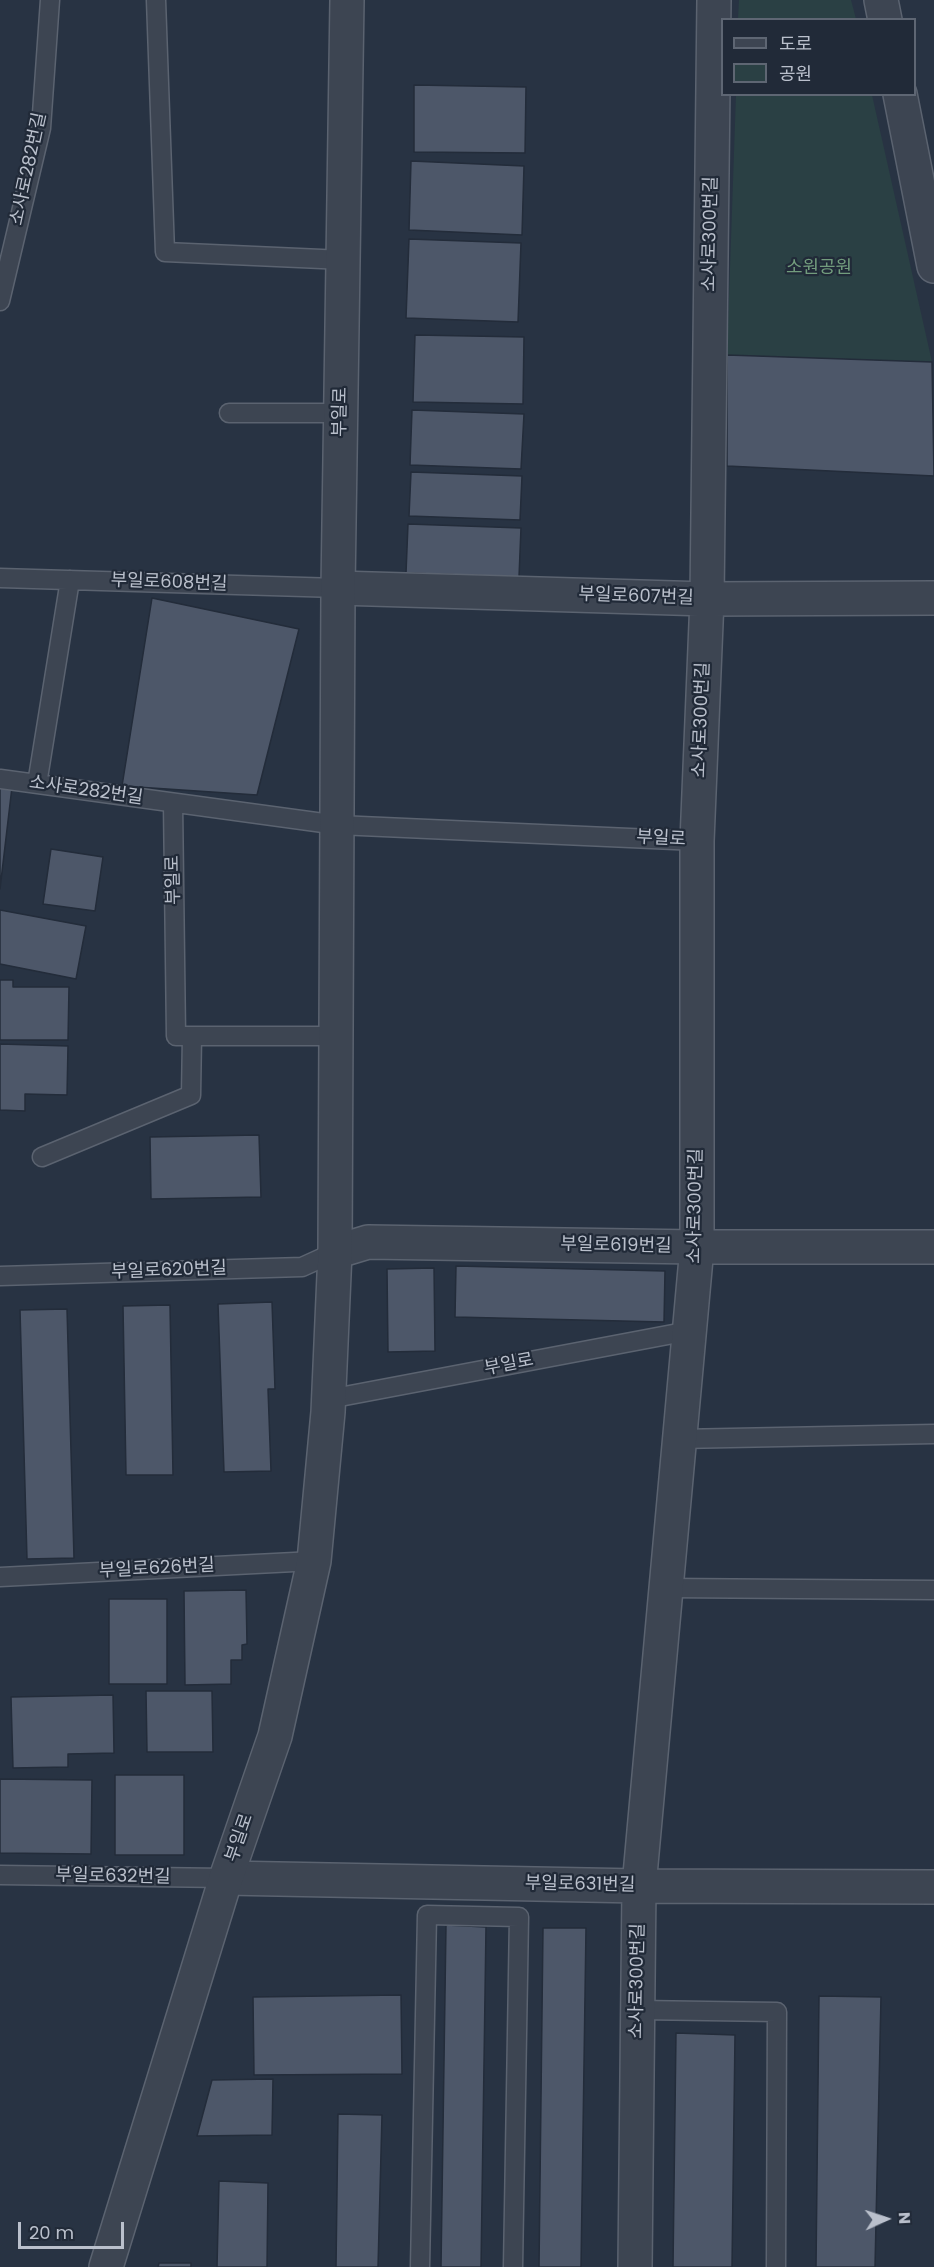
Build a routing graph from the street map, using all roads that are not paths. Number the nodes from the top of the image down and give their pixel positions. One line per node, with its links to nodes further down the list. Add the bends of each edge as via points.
1 (51, 0): 10 (lane, 소사로282번길, via 41,128)
2 (156, 0): 8 (lane, via 165,252)
3 (347, 0): 8 (street, 부일로)
4 (714, 0): 17 (street, 소사로300번길)
5 (881, 0): 6 (street)
6 (885, 18)
7 (900, 96): 9 (street)
8 (344, 260): 12 (street, 부일로)
9 (934, 266)
10 (0, 301)
11 (229, 413): 12 (lane)
12 (341, 413): 15 (street, 부일로)
13 (0, 578): 14 (lane, 부일로608번길)
14 (70, 580): 15 (lane, 부일로608번길); 19 (lane)
15 (338, 588): 17 (street, 부일로607번길); 21 (street, 부일로)
16 (934, 598): 17 (street, 부일로607번길)
17 (707, 599): 22 (street, 소사로300번길)
18 (0, 779): 19 (lane, 소사로282번길)
19 (37, 784): 20 (lane, 소사로282번길)
20 (173, 802): 21 (lane, 부일로); 23 (lane, 부일로, via 176,1036)
21 (338, 825): 22 (lane, 부일로); 24 (street, 부일로)
22 (697, 841): 26 (street, 소사로300번길)
23 (192, 1036): 24 (lane); 25 (lane, via 190,1095)
24 (337, 1036): 28 (street, 부일로)
25 (42, 1157)
26 (697, 1247): 27 (street, 부일로619번길); 28 (street, 부일로619번길, via 368,1242); 30 (street, 소사로300번길)
27 (934, 1247)
28 (335, 1252): 29 (lane, 부일로620번길, via 302,1267); 31 (street, 부일로)
29 (0, 1276)
30 (689, 1331): 31 (lane, 부일로); 33 (street, 소사로300번길)
31 (329, 1399): 34 (street, 부일로)
32 (934, 1434): 33 (lane)
33 (679, 1439): 36 (street, 소사로300번길)
34 (314, 1561): 35 (lane, 부일로626번길); 39 (street, 부일로, via 275,1736)
35 (0, 1576)
36 (666, 1588): 37 (lane); 40 (street, 소사로300번길)
37 (934, 1590)
38 (0, 1875): 39 (lane, 부일로632번길)
39 (226, 1878): 40 (street, 부일로631번길); 43 (street, 부일로)
40 (639, 1886): 41 (street, 부일로631번길); 42 (street, 소사로300번길)
41 (934, 1887)
42 (638, 2010): 46 (street, 소사로300번길); 47 (lane, via 777,2012)
43 (106, 2267)
44 (420, 2267): 45 (lane, via 427,1915 519,1917)
45 (513, 2267)
46 (635, 2267)
47 (776, 2267)

